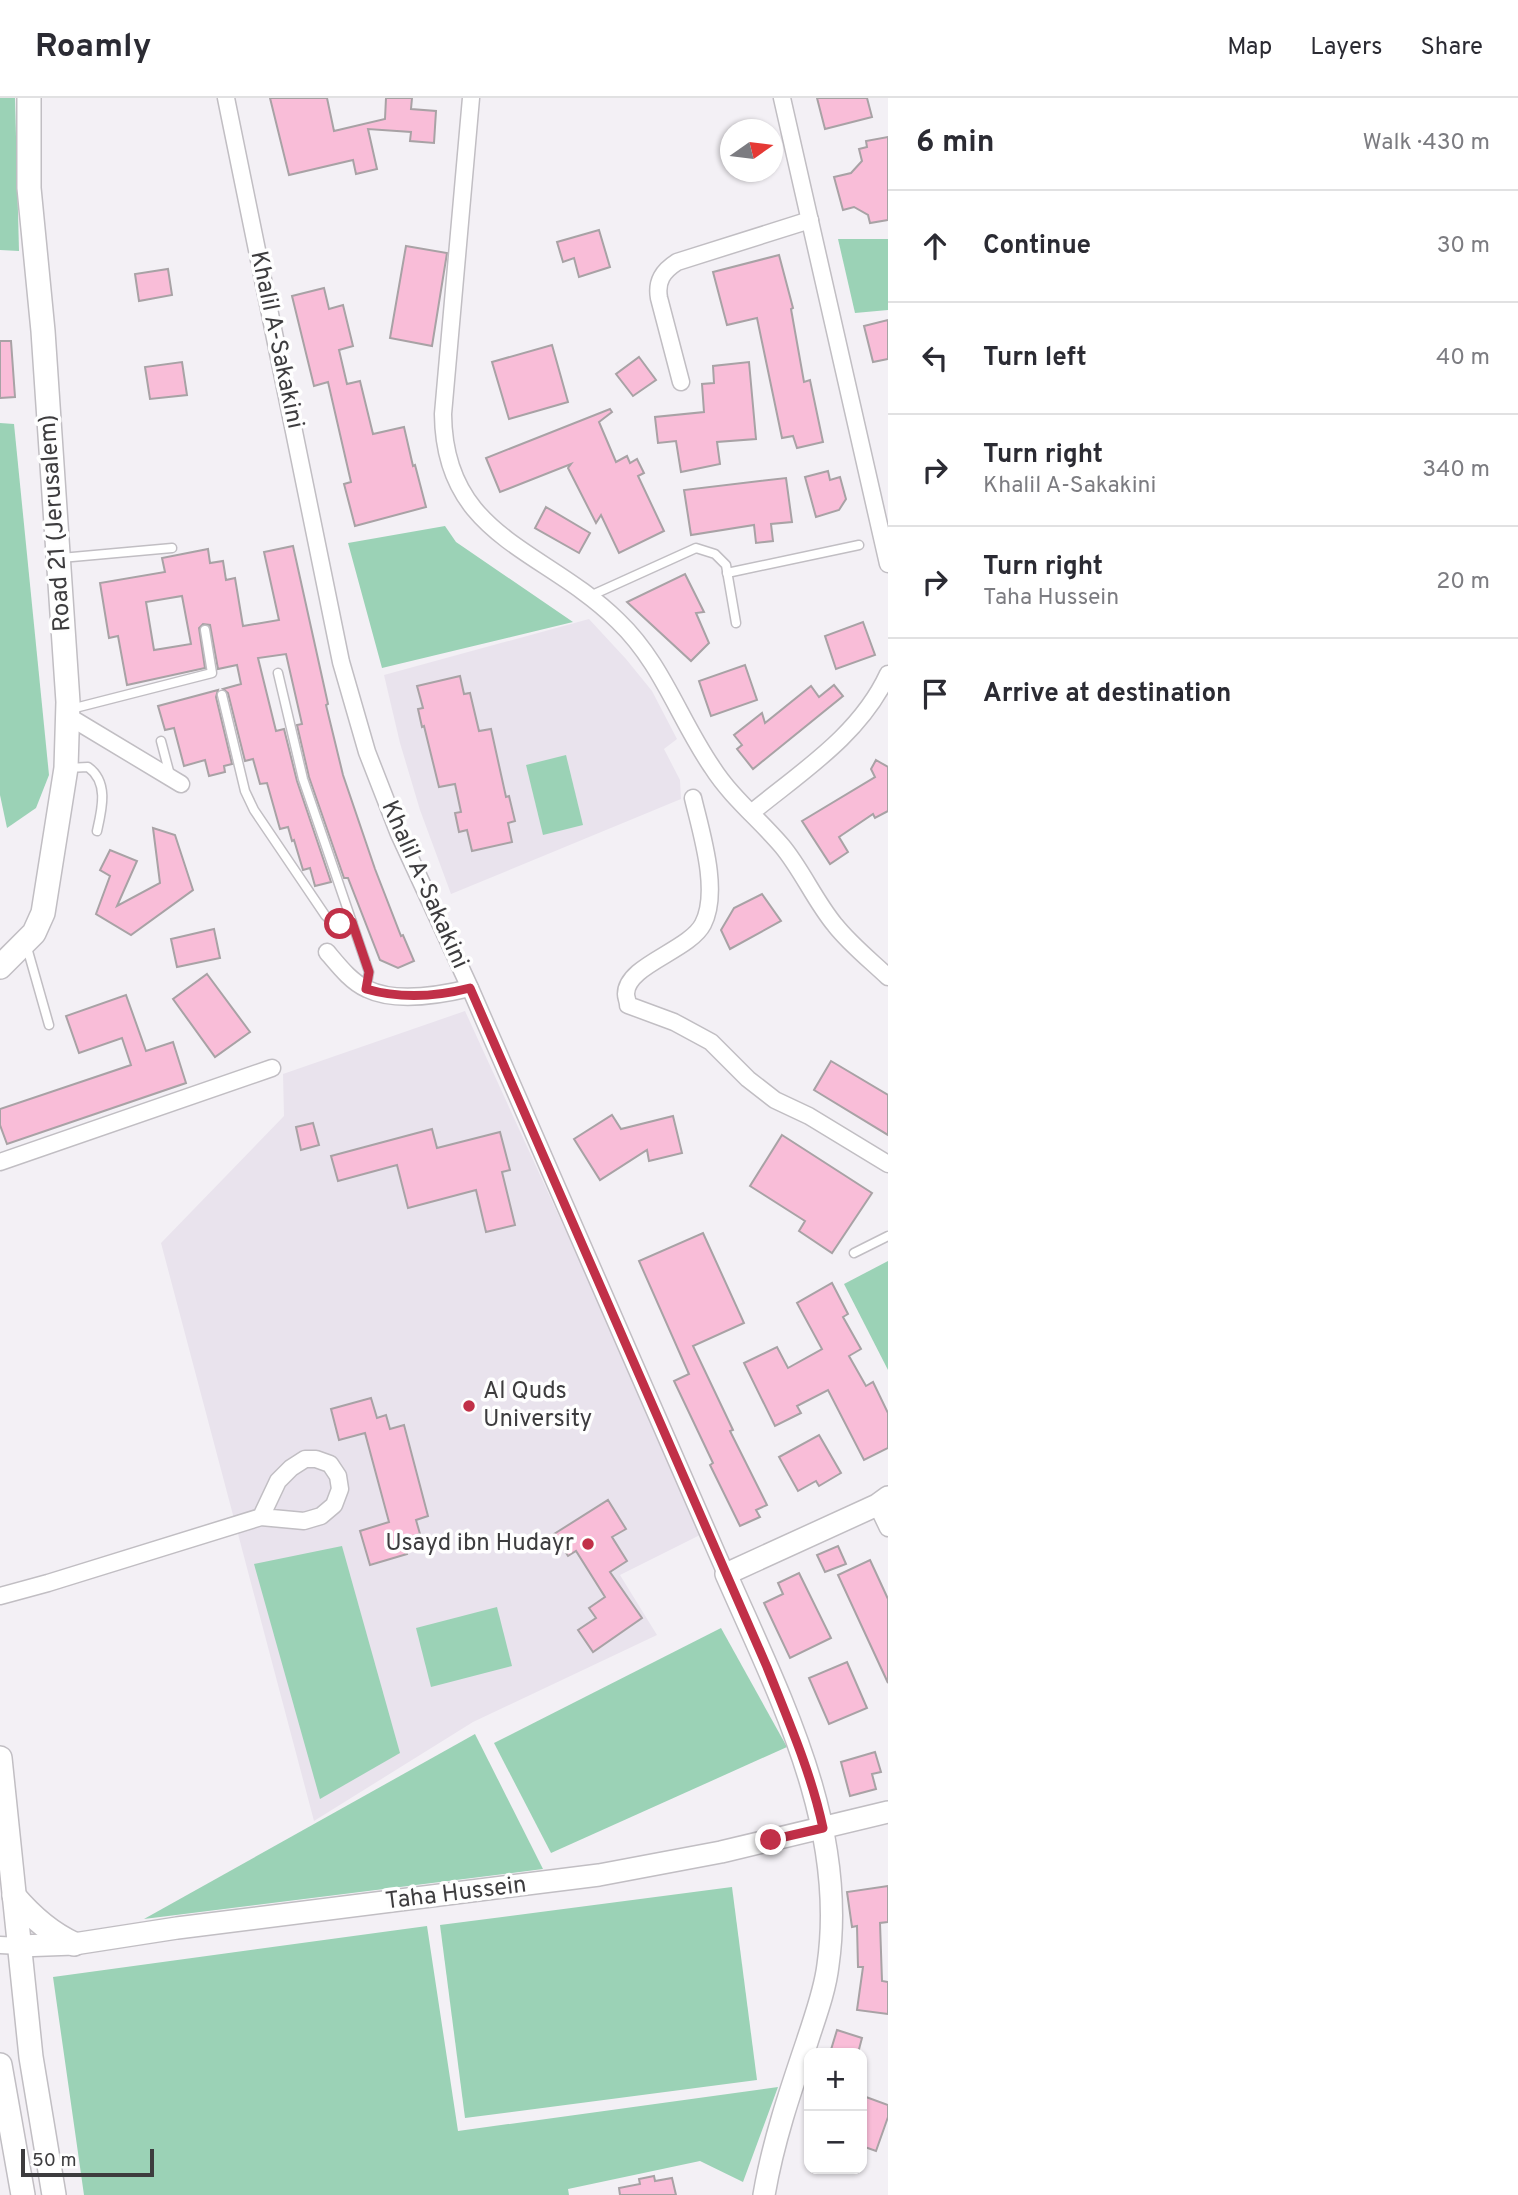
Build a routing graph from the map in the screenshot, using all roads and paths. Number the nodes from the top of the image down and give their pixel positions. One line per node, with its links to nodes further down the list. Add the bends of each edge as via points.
1 (29, 98): 9 (main road, Road 21 (Jerusalem), via 29,188)
2 (226, 98): 31 (street, Khalil A-Sakakini, via 341,662 367,752 399,834)
3 (471, 98): 12 (street, via 443,414 447,458 466,501 484,522)
4 (782, 98): 5 (street)
5 (810, 220): 6 (street, via 677,262 663,274 659,298); 10 (street)
6 (681, 382)
7 (859, 545): 11 (lane)
8 (172, 548): 9 (lane)
9 (58, 558): 18 (main road, Road 21 (Jerusalem))
10 (888, 564)
11 (727, 573): 12 (lane, via 715,554 696,548); 13 (lane)
12 (590, 596): 23 (street, via 621,623 645,653 711,766)
13 (736, 623)
14 (205, 630): 18 (lane, via 212,673)
15 (278, 673): 25 (lane, via 303,779)
16 (888, 674): 23 (street, via 849,732)
17 (222, 695): 25 (lane, via 245,791 254,810 331,922)
18 (68, 713): 20 (main road, Road 21 (Jerusalem)); 21 (street)
19 (161, 741): 21 (lane)
20 (66, 768): 24 (lane, via 88,767 96,773 103,803); 26 (main road, Road 21 (Jerusalem), via 43,913)
21 (176, 781)
22 (692, 798): 36 (street, via 708,860 709,897 703,924 692,938 634,976 625,993 628,1005 711,1042 775,1100)
23 (751, 813): 30 (street, via 785,849 834,925)
24 (97, 831)
25 (352, 922): 32 (lane, via 369,972)
26 (26, 943): 28 (main road); 29 (main road, Road 21 (Jerusalem)); 33 (lane)
27 (327, 952): 32 (street)
28 (0, 956)
29 (0, 967)
30 (888, 976)
31 (470, 988): 32 (street, via 415,996); 42 (street, Khalil A-Sakakini)
32 (366, 989)
33 (49, 1025)
34 (272, 1068): 35 (street)
35 (0, 1161)
36 (888, 1164)
37 (888, 1236): 38 (lane)
38 (854, 1253)
39 (883, 1501): 41 (street); 42 (street)
40 (261, 1517): 40 (street, via 304,1521 321,1516 334,1505 340,1489 338,1476 330,1464 305,1459 278,1481); 43 (street)
41 (888, 1528)
42 (726, 1574): 46 (street, Khalil A-Sakakini, via 804,1759)
43 (0, 1596)
44 (0, 1758): 47 (main road)
45 (888, 1812): 46 (street, Taha Hussein)
46 (823, 1828): 48 (street, Taha Hussein, via 599,1875); 53 (street, Khalil A-Sakakini, via 831,1903 828,1966 776,2136)
47 (15, 1896): 48 (main road, via 41,1923); 49 (main road)
48 (74, 1944): 49 (street, Taha Hussein)
49 (10, 1945): 52 (main road)
50 (0, 2065): 51 (main road)
51 (23, 2195)
52 (54, 2195)
53 (764, 2195)

